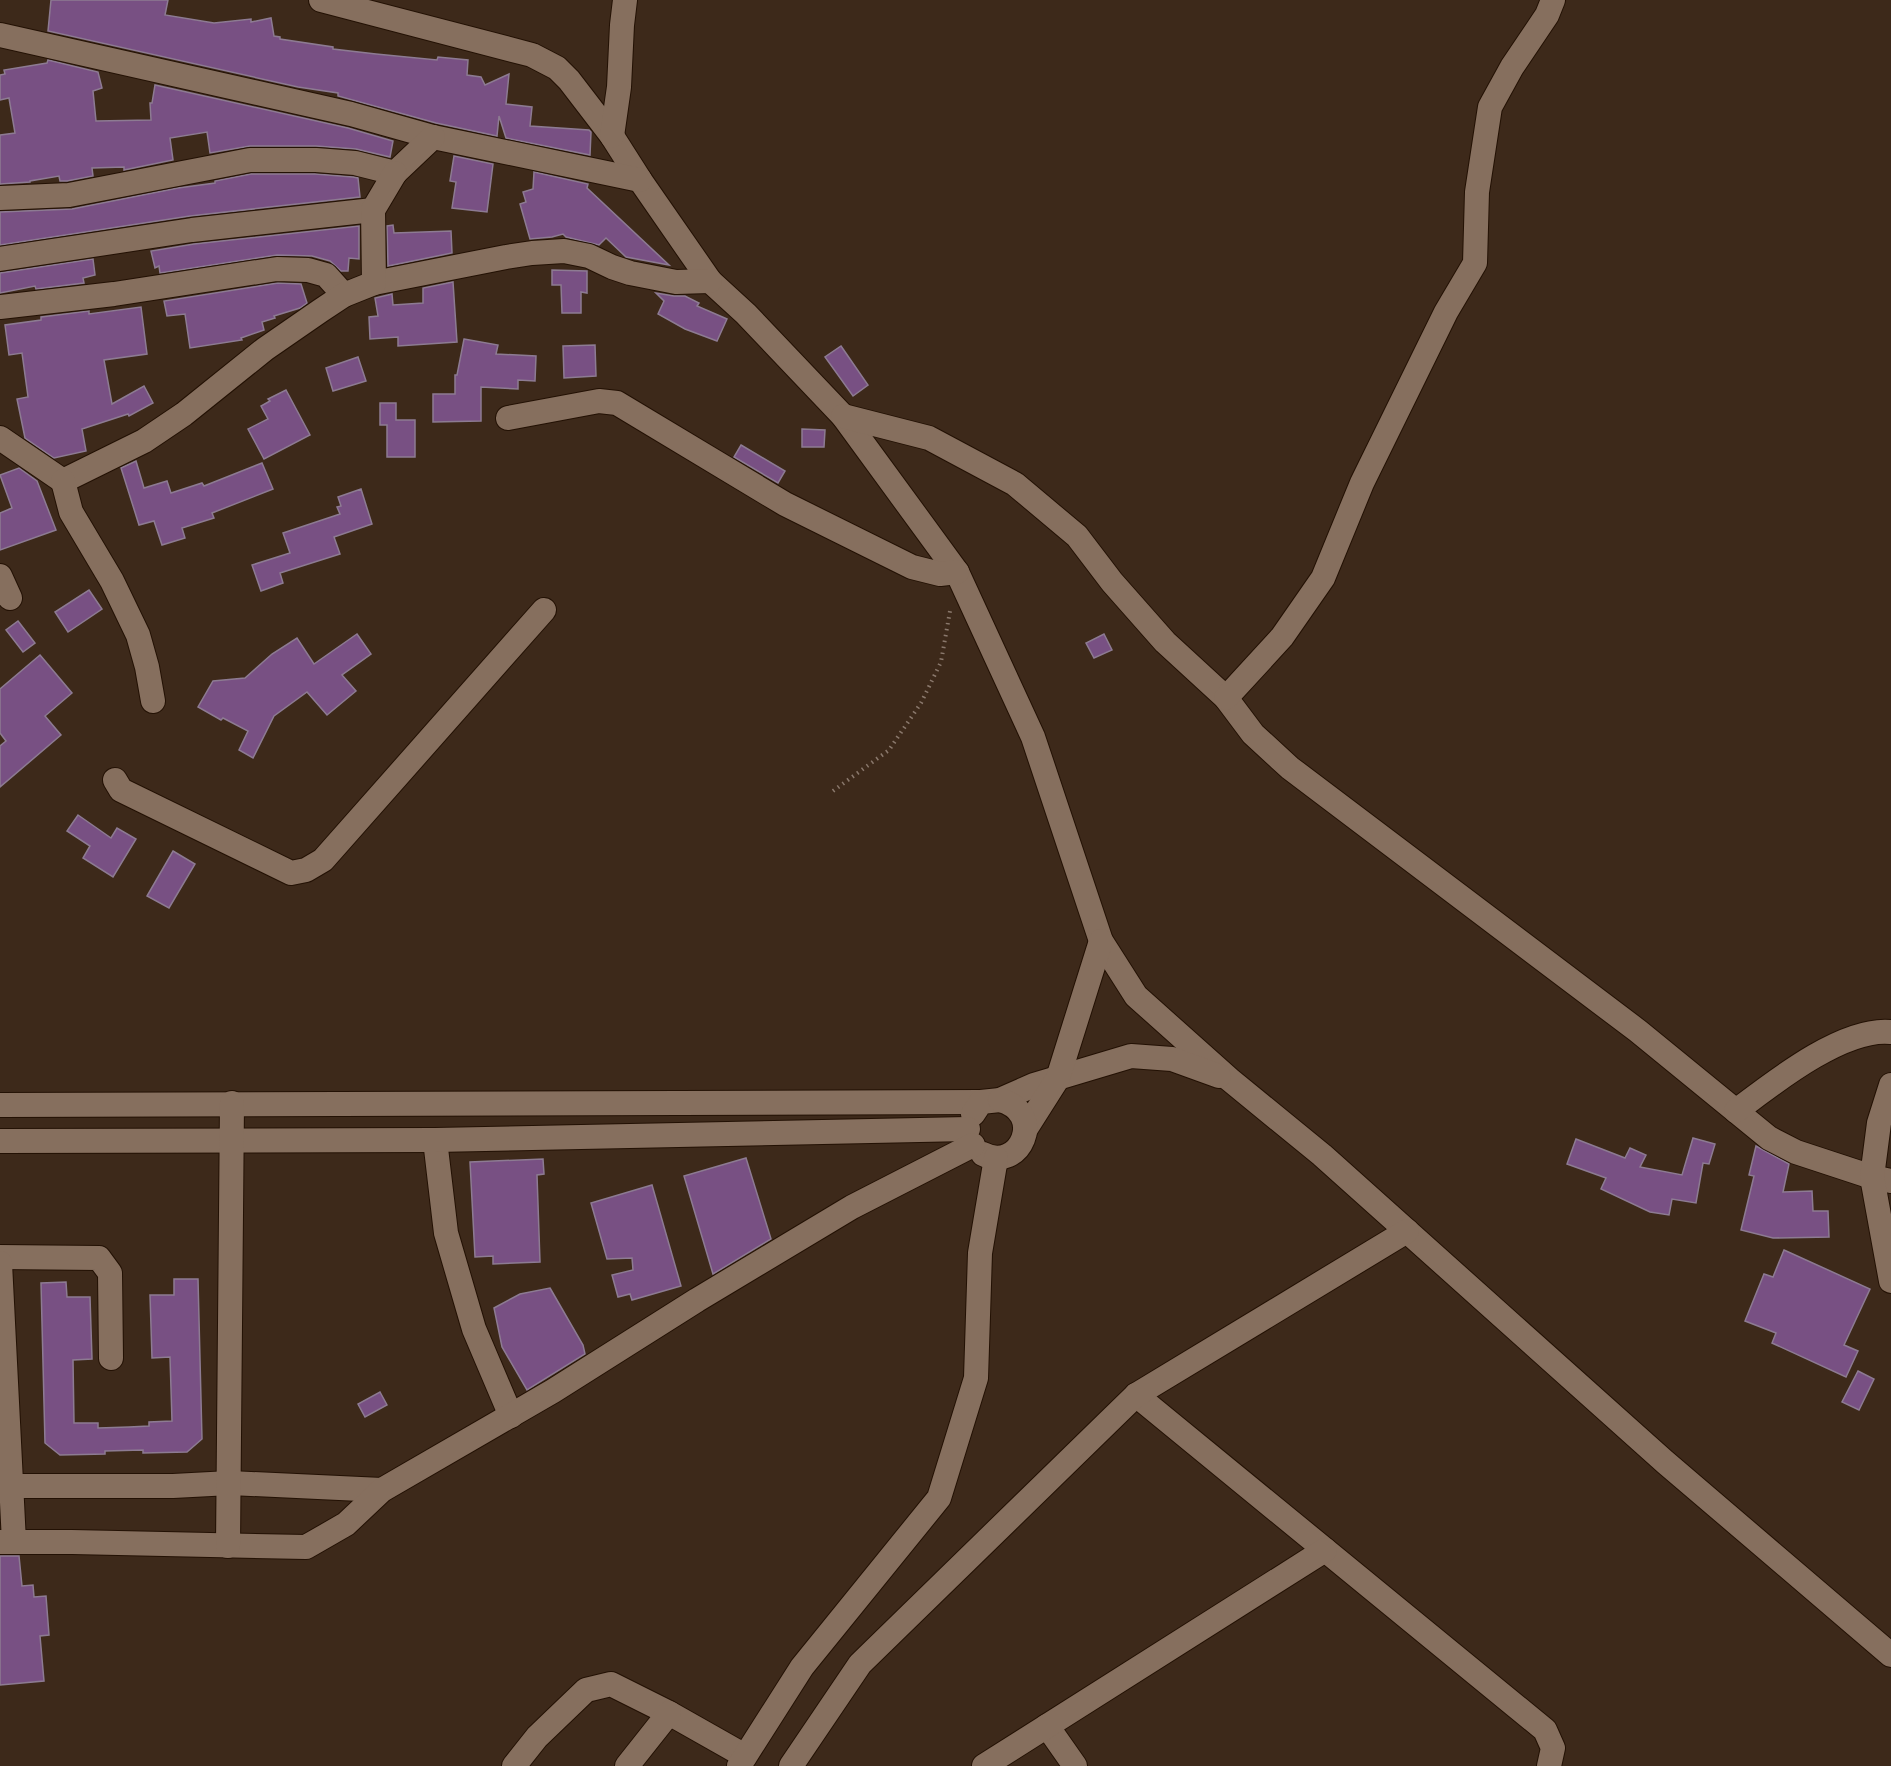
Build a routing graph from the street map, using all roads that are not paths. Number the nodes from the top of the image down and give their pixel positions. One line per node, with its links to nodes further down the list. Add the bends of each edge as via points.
1 (321, 0): 5 (street, via 532,55 557,68 569,80)
2 (624, 0): 5 (street)
3 (1553, 0): 22 (street, via 1490,107 1477,192 1475,263 1446,312 1362,483 1323,578 1281,637)
4 (0, 35): 6 (street, via 351,114)
5 (612, 136): 8 (street)
6 (433, 137): 7 (street); 8 (street)
7 (395, 172): 9 (street, via 356,163 250,160 69,195); 10 (street)
8 (640, 180): 12 (street)
9 (0, 198)
10 (373, 210): 11 (street, via 192,230); 13 (street)
11 (0, 259)
12 (710, 281): 13 (street, via 676,282 641,275 564,251 506,257); 16 (street)
13 (374, 283): 14 (street)
14 (344, 295): 15 (street, via 326,275 277,269); 19 (street, via 265,349 176,420 144,441)
15 (0, 307)
16 (843, 416): 20 (street); 22 (street, via 929,438 1015,484 1077,536 1165,642)
17 (508, 418): 20 (street, via 599,400 617,403 785,504 912,567)
18 (0, 438): 19 (street)
19 (63, 481): 23 (street, via 71,512 138,635)
20 (951, 574): 25 (street, via 1033,736)
21 (544, 610): 24 (street, via 323,860 306,870 291,873 121,790)
22 (1226, 698): 33 (street, via 1253,734 1290,768 1629,1024)
23 (153, 700)
24 (115, 780)
25 (1101, 941): 27 (street); 28 (street, via 1136,996)
26 (1891, 1032): 33 (street, via 1842,1042 1783,1075)
27 (1059, 1078): 28 (street, via 1131,1056 1172,1059); 30 (street); 35 (street)
28 (1229, 1079): 42 (street)
29 (1891, 1085): 34 (street)
30 (990, 1101): 31 (street); 35 (street, via 1016,1107); 36 (street, via 969,1119)
31 (232, 1103): 32 (street); 39 (street)
32 (0, 1105)
33 (1736, 1111): 41 (street, via 1769,1138 1796,1152)
34 (1885, 1121): 41 (street)
35 (1026, 1130): 40 (street, via 1020,1146)
36 (971, 1137): 37 (street); 40 (street, via 987,1156); 48 (street)
37 (435, 1140): 39 (street); 48 (street, via 446,1233 474,1329)
38 (0, 1141): 39 (street)
39 (232, 1141): 49 (street)
40 (996, 1158): 58 (street, via 980,1253 976,1378 939,1498 802,1667)
41 (1882, 1179): 45 (street)
42 (1407, 1231): 47 (street); 55 (street, via 1665,1462)
43 (0, 1257): 46 (street, via 99,1258 110,1273)
44 (0, 1263): 50 (street)
45 (1891, 1281)
46 (111, 1358)
47 (1136, 1395): 54 (street); 61 (street, via 860,1664)
48 (511, 1416): 51 (street)
49 (230, 1483): 50 (street); 51 (street); 53 (street)
50 (5, 1486): 52 (street)
51 (382, 1490): 53 (street, via 346,1524 306,1546)
52 (7, 1542): 53 (street)
53 (228, 1546)
54 (1325, 1550): 57 (street); 64 (street, via 1545,1730 1553,1748)
55 (1891, 1654)
56 (669, 1713): 58 (street); 59 (street, via 611,1684 586,1690 537,1737); 60 (street)
57 (1047, 1726): 62 (street); 63 (street)
58 (742, 1761)
59 (514, 1766)
60 (627, 1766)
61 (791, 1766)
62 (984, 1766)
63 (1075, 1766)
64 (1549, 1766)

